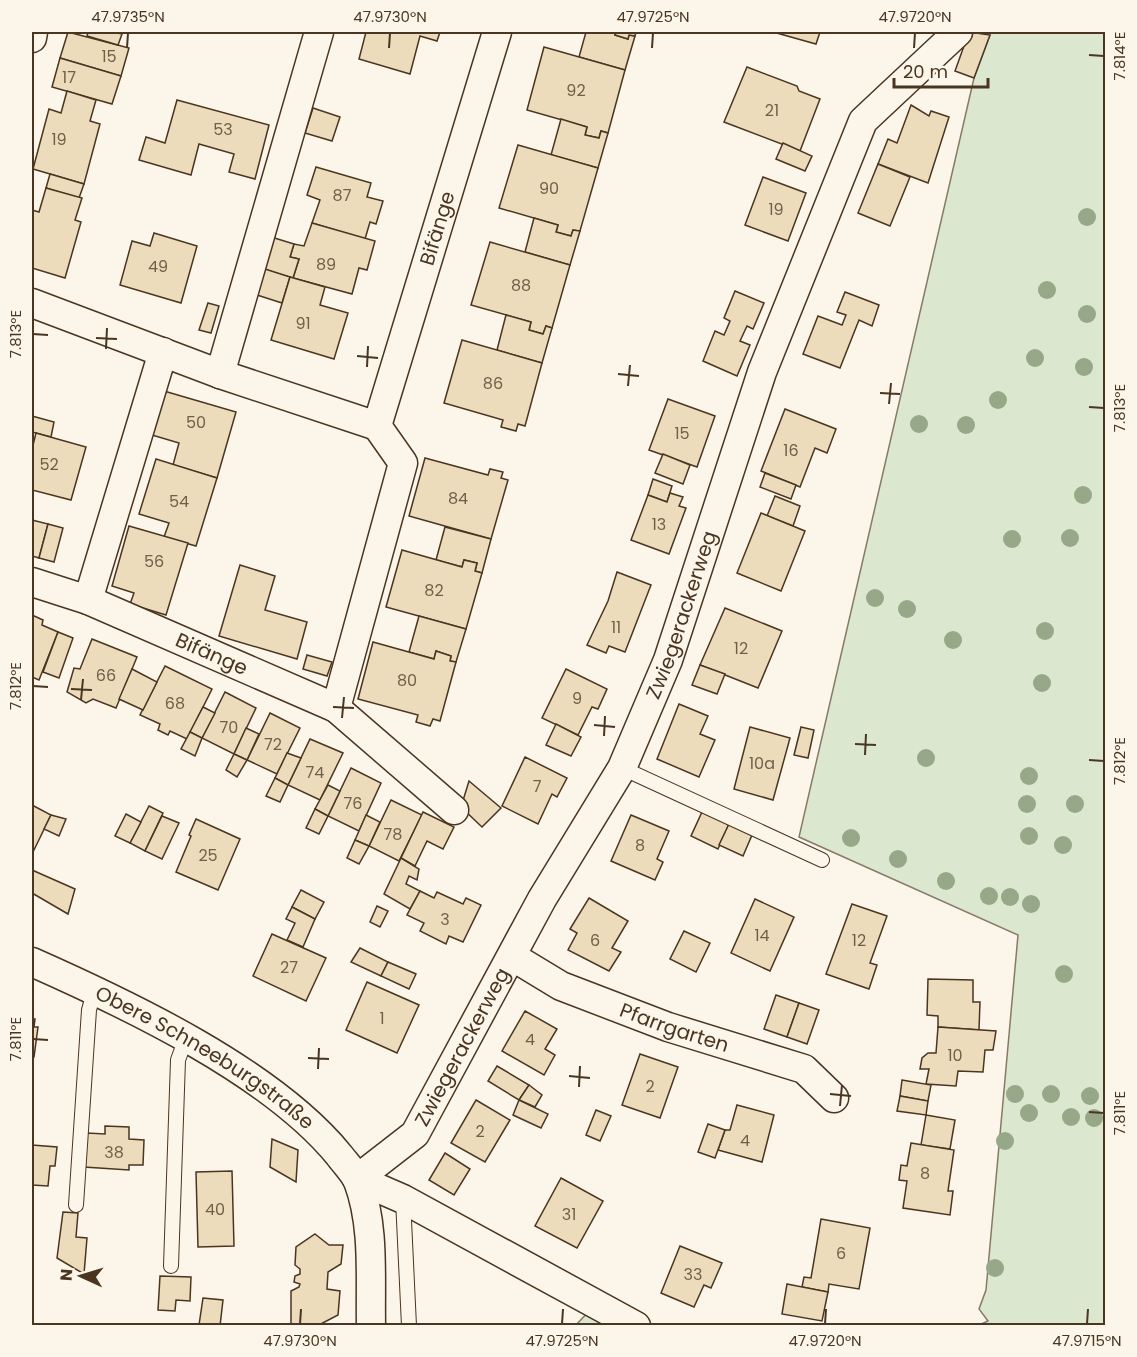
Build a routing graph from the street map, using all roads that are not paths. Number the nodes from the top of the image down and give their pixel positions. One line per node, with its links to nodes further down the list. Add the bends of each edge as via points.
1 (33, 32): 5 (street)
2 (320, 32): 8 (street)
3 (497, 32): 9 (street, Bifänge)
4 (958, 32): 13 (street, Zwiegerackerweg, via 863,121 762,372 668,660)
5 (32, 38)
6 (32, 303): 7 (street)
7 (163, 352): 8 (street); 11 (street)
8 (220, 374): 9 (street)
9 (377, 426): 12 (street, via 403,463)
10 (32, 582): 11 (street, Bifänge)
11 (88, 600): 12 (street, Bifänge)
12 (336, 708): 14 (street, Bifänge)
13 (622, 768): 15 (lane); 16 (street, Zwiegerackerweg, via 542,899)
14 (454, 810)
15 (822, 860)
16 (513, 957): 20 (street, Pfarrgarten, via 561,986 668,1027 804,1068); 21 (street, Zwiegerackerweg, via 415,1134)
17 (32, 962): 18 (street, Obere Schneeburgstraße)
18 (94, 992): 19 (street, Obere Schneeburgstraße); 23 (lane, via 89,1010)
19 (186, 1038): 21 (street, Obere Schneeburgstraße, via 303,1117); 24 (lane, via 178,1060)
20 (834, 1098)
21 (357, 1179): 22 (street, Obere Schneeburgstraße); 25 (street, Obere Schneeburgstraße, via 369,1226)
22 (403, 1200): 26 (lane); 27 (street, Obere Schneeburgstraße)
23 (76, 1205)
24 (171, 1266)
25 (371, 1326)
26 (410, 1326)
27 (636, 1326)

